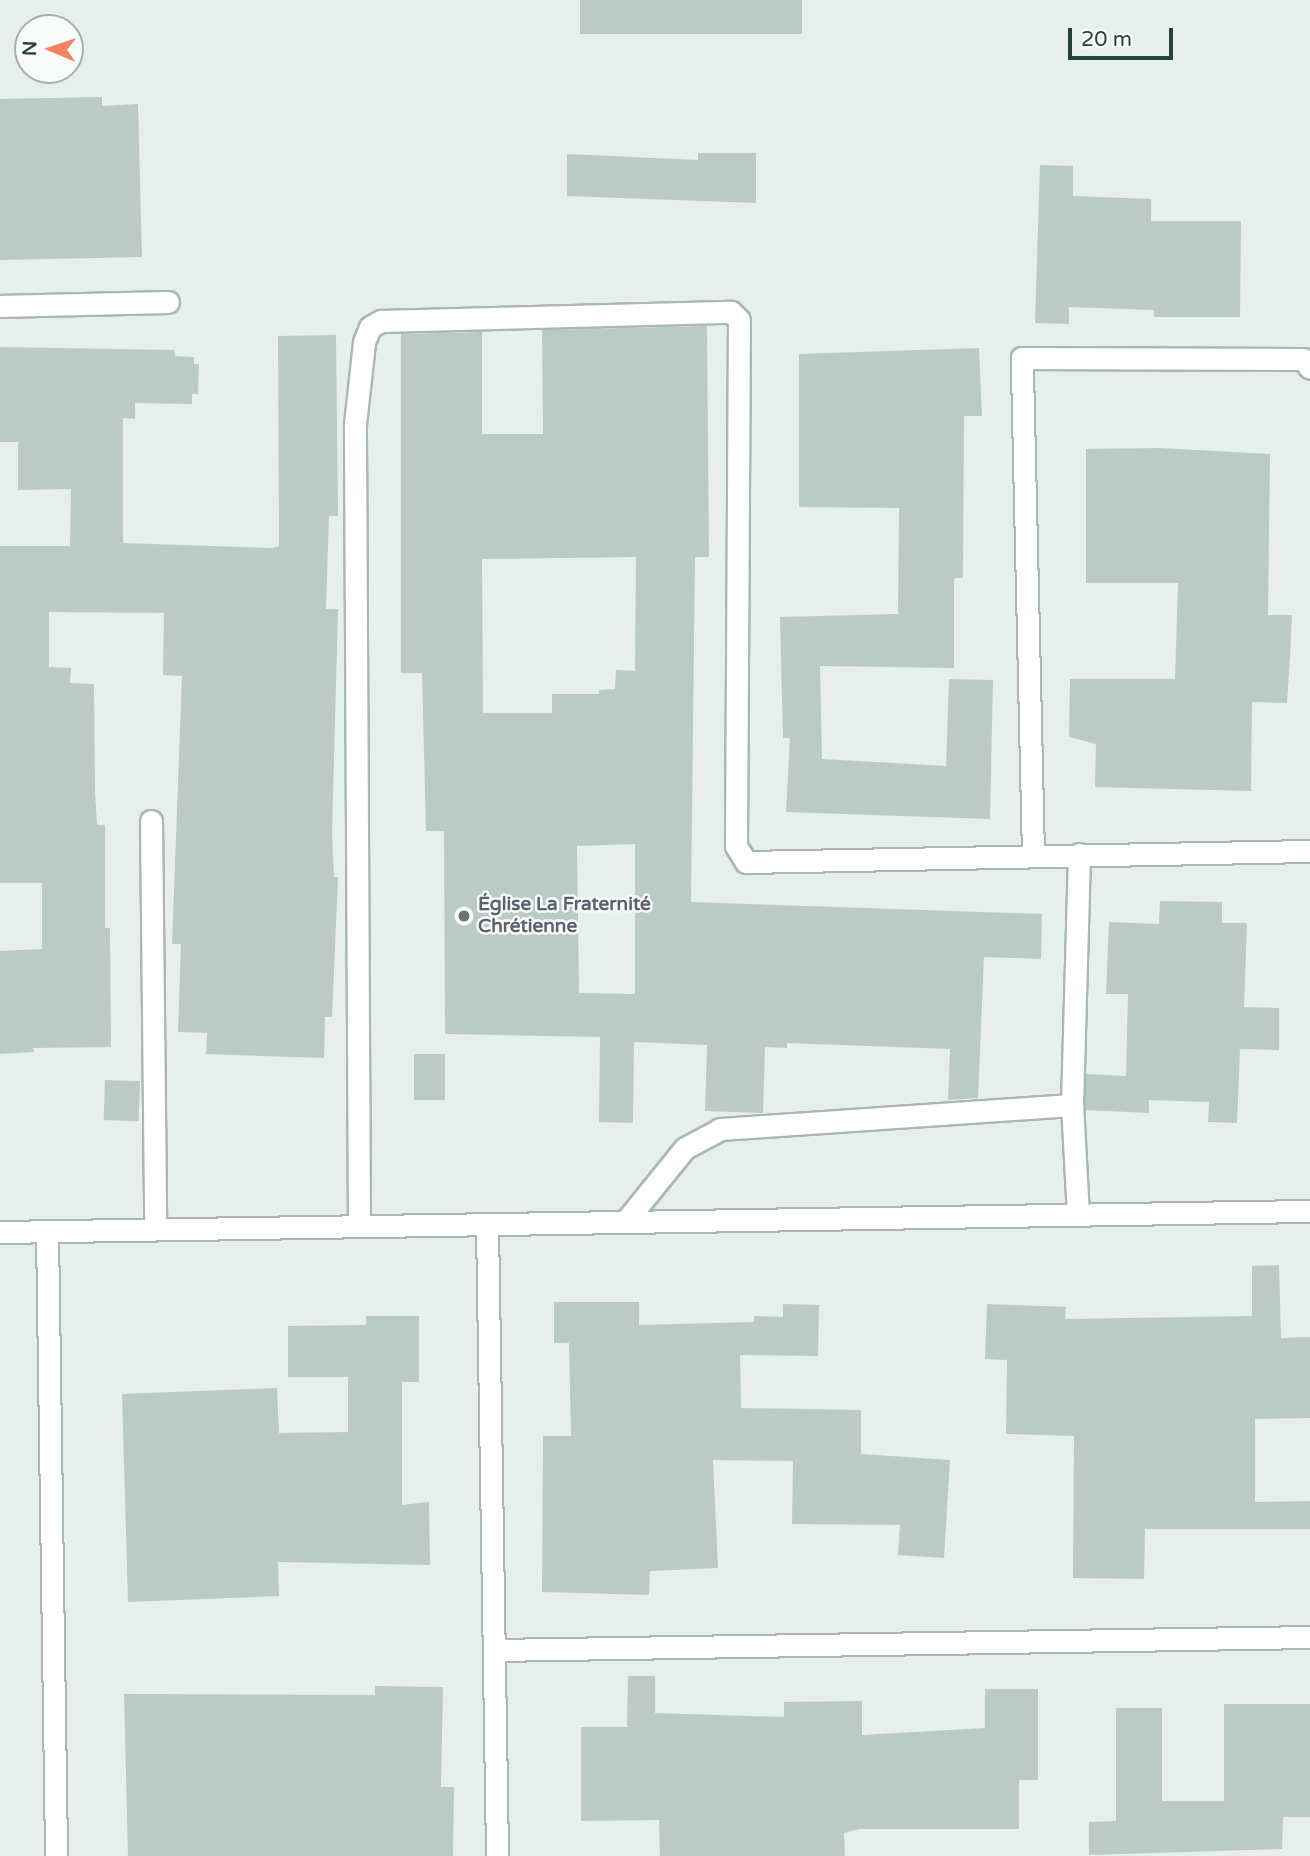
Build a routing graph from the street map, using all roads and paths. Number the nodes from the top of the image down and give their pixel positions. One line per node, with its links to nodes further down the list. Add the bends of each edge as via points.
1 (168, 302): 2 (street)
2 (0, 306)
3 (1310, 368): 7 (street, via 1303,359 1023,358)
4 (151, 821): 14 (street)
5 (1310, 850): 6 (street)
6 (1079, 854): 7 (street); 8 (street)
7 (1033, 855): 13 (street, via 746,862 738,854 742,329 731,312 381,321 370,327 364,342 355,425)
8 (1072, 1105): 10 (street); 11 (street, via 720,1129 685,1148)
9 (1310, 1211): 10 (street)
10 (1078, 1215): 11 (street)
11 (625, 1222): 12 (street)
12 (487, 1224): 13 (street); 18 (street)
13 (359, 1226): 14 (street)
14 (155, 1227): 15 (street)
15 (47, 1231): 16 (street); 19 (street)
16 (0, 1232)
17 (1310, 1637): 18 (street)
18 (494, 1650): 20 (street)
19 (56, 1856)
20 (497, 1856)

